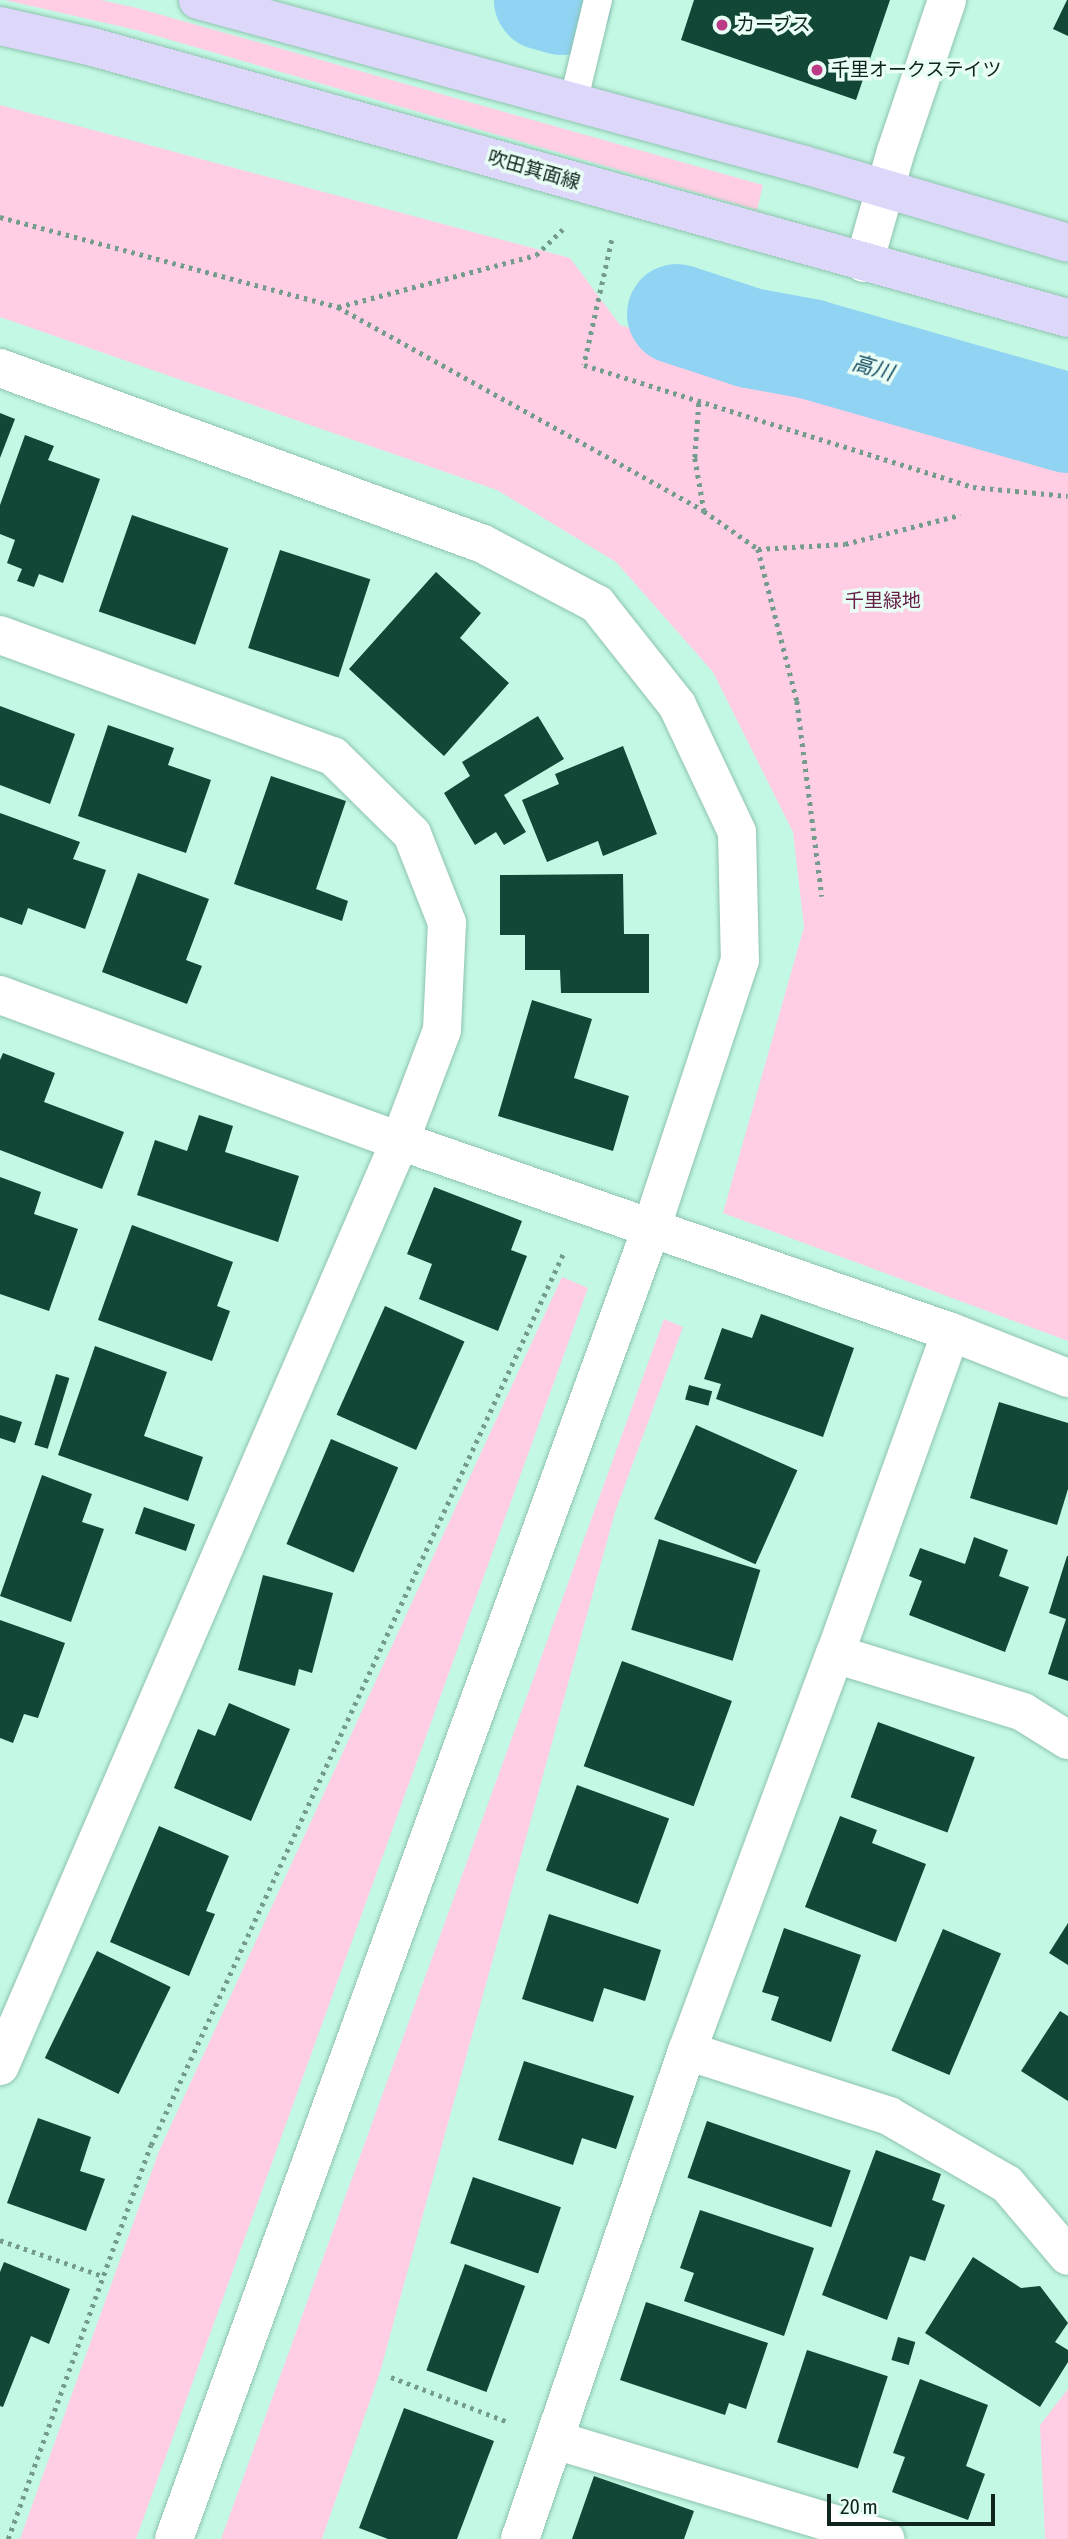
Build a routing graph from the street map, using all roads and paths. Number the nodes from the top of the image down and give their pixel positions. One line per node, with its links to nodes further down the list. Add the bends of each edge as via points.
1 (198, 0): 5 (main road)
2 (598, 0): 5 (lane)
3 (947, 0): 6 (street)
4 (0, 26): 11 (main road, 吹田箕面線, via 89,46)
5 (573, 103): 6 (main road)
6 (886, 189): 10 (main road); 11 (street)
7 (0, 217): 12 (path)
8 (569, 223): 12 (path, via 536,255)
9 (613, 236): 15 (path, via 584,366)
10 (1068, 243)
11 (864, 262): 13 (main road, 吹田箕面線)
12 (338, 307): 17 (path)
13 (1068, 318)
14 (0, 368): 24 (street, via 483,544 597,604 677,705 737,832 740,960)
15 (699, 403): 16 (path, via 973,487); 17 (path, via 695,458)
16 (1068, 496)
17 (704, 511): 19 (path)
18 (960, 515): 19 (path, via 845,544)
19 (758, 549): 21 (path, via 797,701)
20 (0, 635): 23 (street, via 333,756 412,834 447,923 442,1030)
21 (822, 896)
22 (0, 995): 23 (street)
23 (400, 1141): 24 (street); 31 (street)
24 (651, 1229): 26 (street); 38 (street)
25 (563, 1254): 34 (path, via 151,2145)
26 (951, 1332): 27 (street); 28 (street)
27 (1068, 1378)
28 (835, 1654): 29 (street, via 1023,1712); 30 (street)
29 (1068, 1740)
30 (687, 2051): 33 (street, via 889,2116 1007,2184); 36 (street)
31 (0, 2066)
32 (0, 2239): 34 (path)
33 (1068, 2256)
34 (103, 2276): 37 (path)
35 (391, 2377): 36 (path)
36 (555, 2440): 39 (street); 40 (street)
37 (8, 2539)
38 (174, 2539)
39 (520, 2539)
40 (885, 2539)

